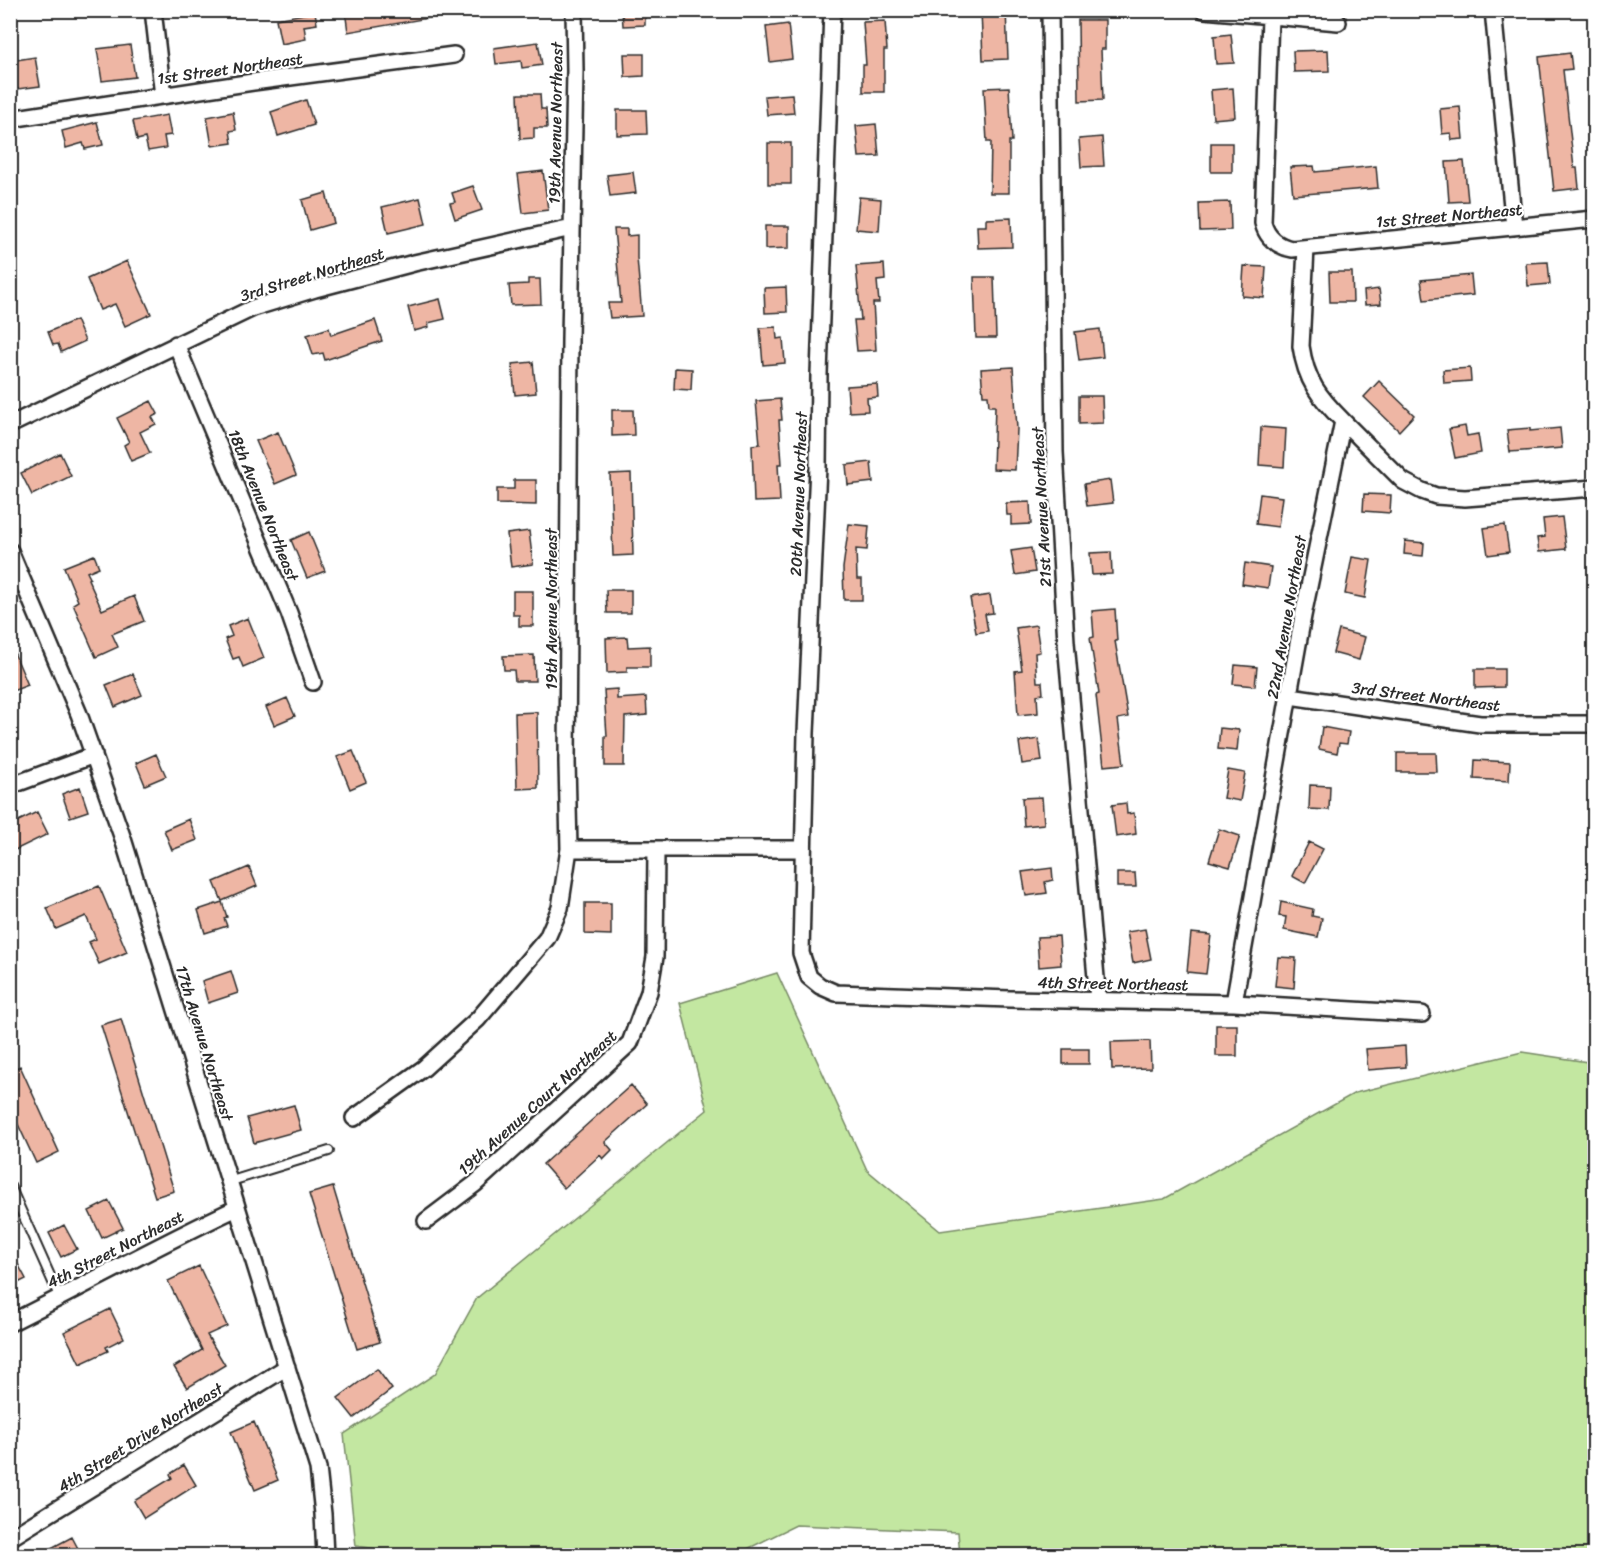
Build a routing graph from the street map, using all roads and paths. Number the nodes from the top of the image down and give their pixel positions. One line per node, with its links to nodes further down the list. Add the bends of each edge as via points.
1 (153, 10): 12 (street)
2 (574, 10): 16 (street, 19th Avenue Northeast)
3 (832, 10): 30 (street, 20th Avenue Northeast)
4 (1050, 10): 32 (street, 21st Avenue Northeast, via 1055,452 1066,642)
5 (1204, 10): 7 (street)
6 (1492, 10): 15 (street)
7 (1270, 17): 8 (street); 17 (street, 1st Street Northeast, via 1263,223 1273,241 1283,247)
8 (1338, 22)
9 (454, 55): 12 (street, 1st Street Northeast)
10 (1593, 63): 11 (lane)
11 (1594, 85)
12 (163, 96): 13 (street, 1st Street Northeast)
13 (10, 118)
14 (1594, 219): 15 (street, 1st Street Northeast)
15 (1514, 227): 17 (street, 1st Street Northeast)
16 (572, 228): 18 (street, 3rd Street Northeast, via 315,289 248,310); 28 (street, 19th Avenue Northeast)
17 (1306, 248): 19 (street, via 1303,360 1316,392)
18 (176, 344): 20 (street, 3rd Street Northeast); 23 (street, 18th Avenue Northeast, via 289,613)
19 (1343, 421): 21 (street, via 1403,481 1436,496 1465,498); 24 (street, 22nd Avenue Northeast)
20 (10, 425)
21 (1594, 488)
22 (10, 551): 26 (street, 17th Avenue Northeast)
23 (313, 682)
24 (1290, 696): 25 (street, 3rd Street Northeast, via 1480,724); 33 (street, 22nd Avenue Northeast)
25 (1594, 724)
26 (94, 755): 27 (street); 37 (street, 17th Avenue Northeast, via 162,961)
27 (10, 786)
28 (569, 849): 29 (street); 35 (street, 19th Avenue Northeast, via 560,908 547,938 478,1019 424,1068)
29 (656, 849): 30 (street); 40 (street, 19th Avenue Court Northeast, via 655,957 649,992 630,1043 475,1184)
30 (803, 849): 31 (street, 20th Avenue Northeast, via 801,953)
31 (809, 977): 32 (street, 4th Street Northeast, via 836,993)
32 (1098, 1000): 33 (street, 4th Street Northeast)
33 (1234, 1003): 34 (street, 4th Street Northeast)
34 (1422, 1014)
35 (354, 1118)
36 (329, 1151): 37 (lane)
37 (228, 1182): 39 (street, 17th Avenue Northeast)
38 (10, 1186): 41 (lane)
39 (237, 1208): 41 (street, 4th Street Northeast); 43 (street, 17th Avenue Northeast)
40 (426, 1221)
41 (60, 1298): 42 (street, 4th Street Northeast)
42 (10, 1323)
43 (287, 1366): 44 (street, 4th Street Drive Northeast); 45 (street, 17th Avenue Northeast, via 318,1468)
44 (10, 1538)
45 (325, 1556)

